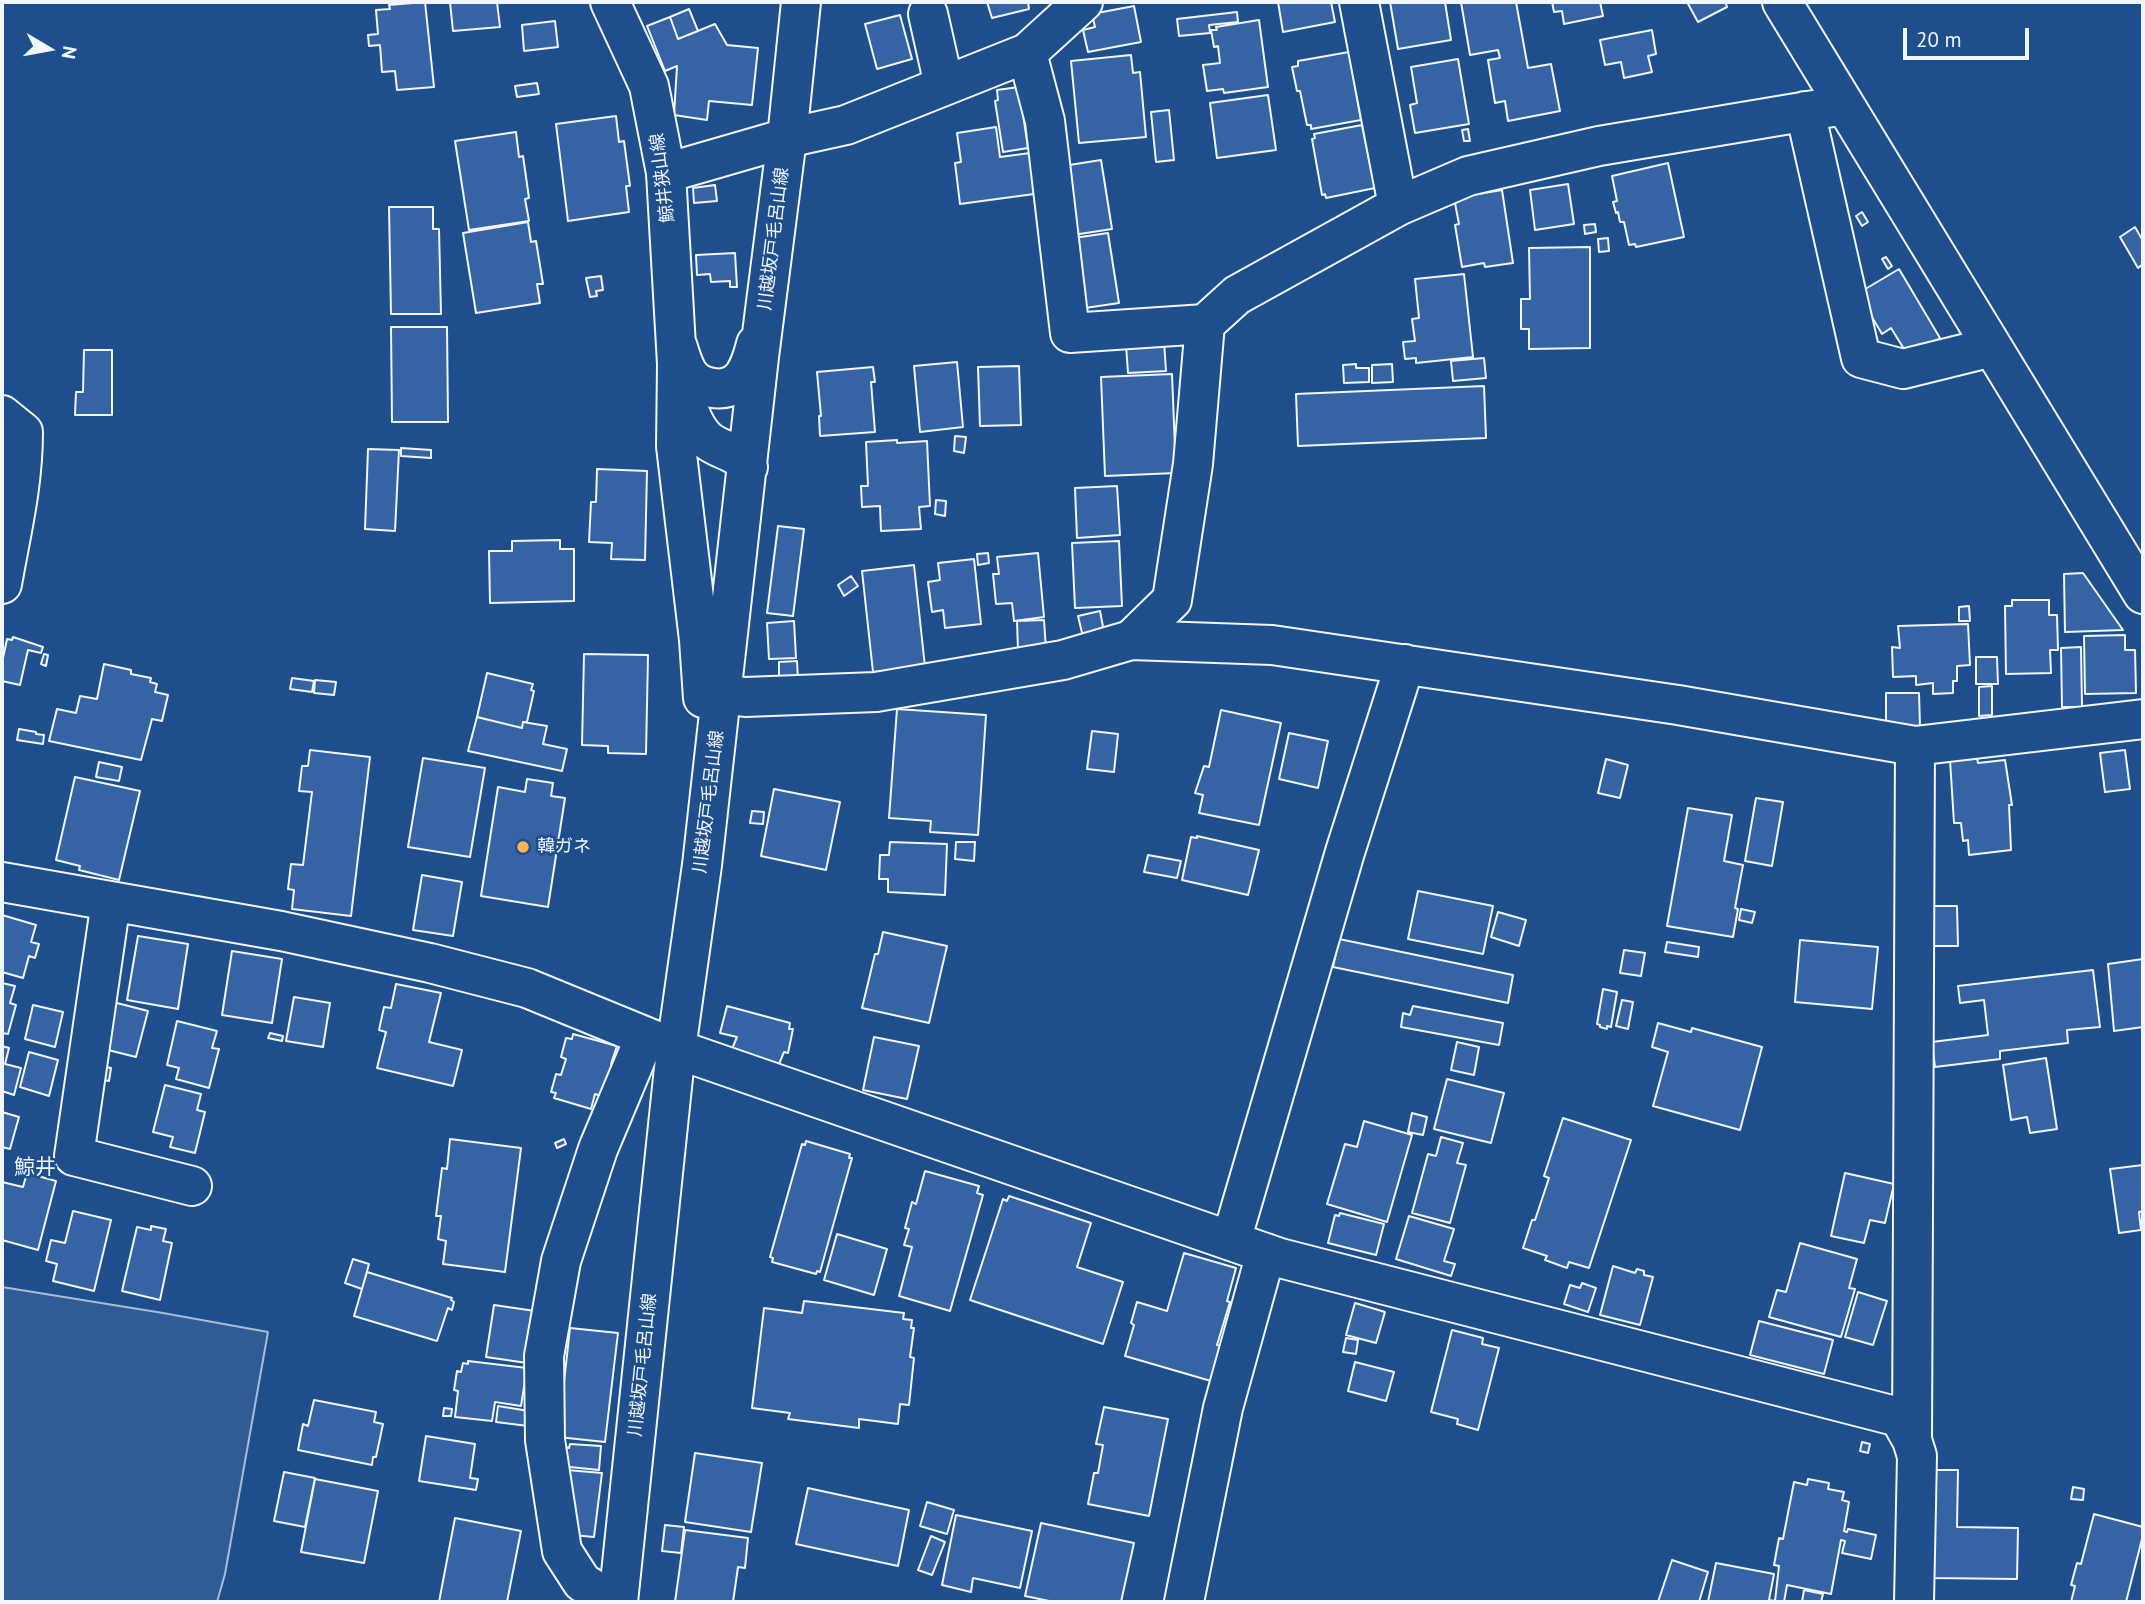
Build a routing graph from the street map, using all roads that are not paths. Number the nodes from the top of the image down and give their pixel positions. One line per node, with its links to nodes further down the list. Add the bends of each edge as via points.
1 (610, 2): 12 (street, 鯨井狭山線, via 649,86)
2 (802, 2): 11 (street, 川越坂戸毛呂山線)
3 (1083, 2): 7 (street)
4 (1359, 2): 13 (street)
5 (1782, 2): 9 (street)
6 (928, 14): 8 (street)
7 (1027, 53): 8 (street); 15 (street, via 1045,121 1070,333)
8 (944, 85): 11 (street, via 846,125)
9 (1844, 105): 10 (street); 16 (street)
10 (1805, 111): 13 (street, via 1599,146 1468,176); 16 (street, via 1861,358 1903,369)
11 (787, 138): 12 (street); 14 (street, 川越坂戸毛呂山線)
12 (666, 173): 17 (street, 鯨井狭山線)
13 (1398, 206): 15 (street, via 1237,295)
14 (767, 292): 17 (street, via 754,350 737,383 724,388 703,385 692,379); 20 (street, 川越坂戸毛呂山線)
15 (1205, 324): 23 (street, via 1192,464 1172,600)
16 (1992, 347): 22 (street)
17 (677, 352): 19 (street); 20 (street, via 686,402 699,431 715,446 742,458)
18 (2, 415): 21 (street, via 23,432 20,491)
19 (676, 446): 20 (street, via 703,470); 28 (street, via 703,692)
20 (747, 470): 25 (street, 川越坂戸毛呂山線)
21 (2, 584)
22 (2143, 594)
23 (1131, 639): 24 (street, via 1272,645); 25 (street, via 1063,660 876,692)
24 (1405, 664): 27 (street); 33 (street, via 1345,852)
25 (721, 694): 28 (street, 川越坂戸毛呂山線)
26 (2143, 719): 27 (street)
27 (1915, 746): 34 (street)
28 (702, 865): 31 (street, 川越坂戸毛呂山線)
29 (2, 882): 30 (street)
30 (111, 901): 31 (street, via 281,931 527,988); 32 (street, via 74,1156)
31 (661, 1043): 33 (street); 35 (street, 川越坂戸毛呂山線); 35 (street, via 598,1149 561,1261 544,1356 545,1440 562,1551 582,1582)
32 (192, 1186)
33 (1248, 1247): 34 (street, via 1899,1417); 36 (street, via 1223,1408)
34 (1912, 1440): 37 (street, via 1917,1456)
35 (616, 1602)
36 (1184, 1602)
37 (1914, 1602)

